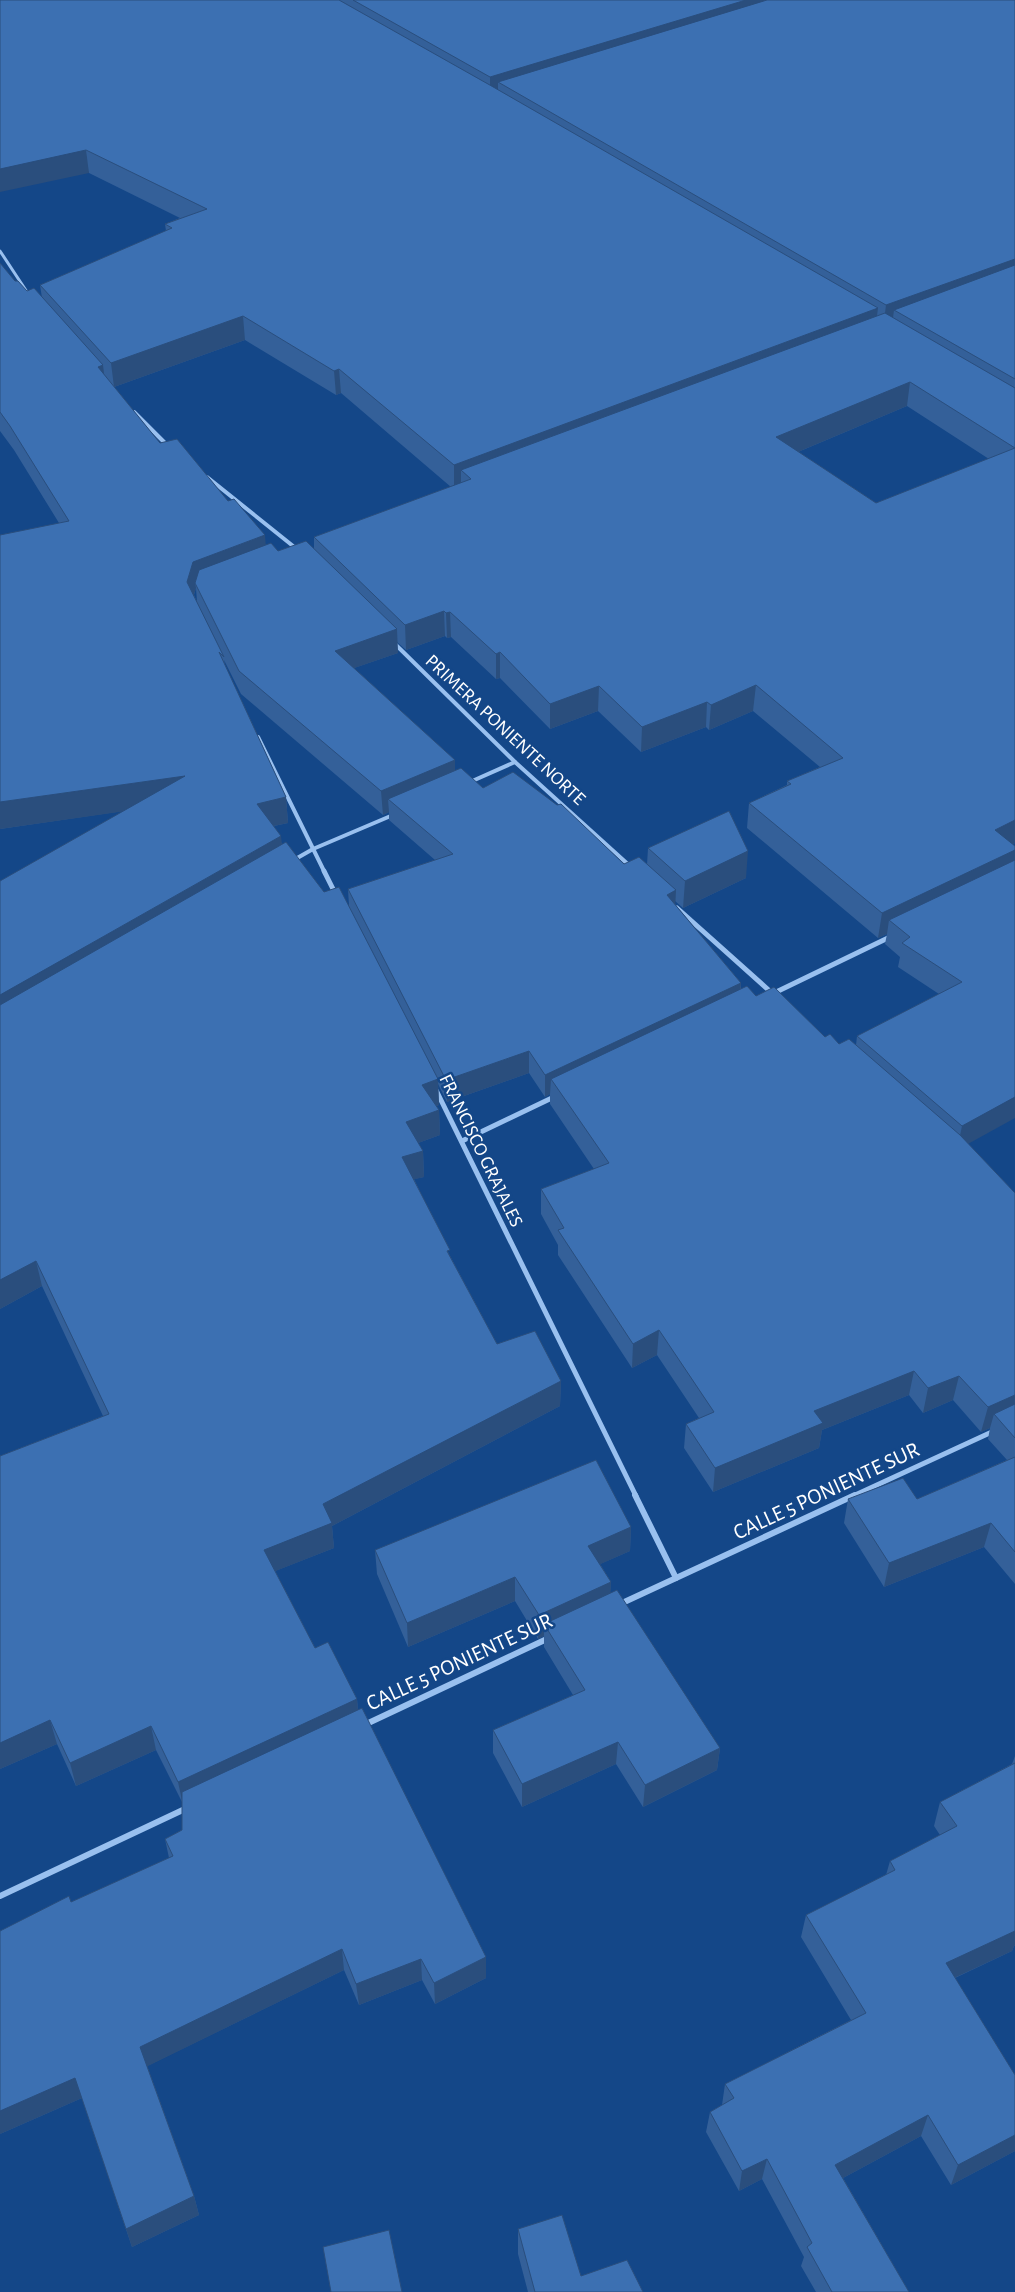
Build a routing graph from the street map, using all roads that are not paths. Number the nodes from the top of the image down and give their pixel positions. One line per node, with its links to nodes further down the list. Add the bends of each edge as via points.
1 (0, 251): 2 (street)
2 (31, 297)
3 (130, 408): 4 (street)
4 (178, 454)
5 (201, 472): 6 (street, via 300,552)
6 (291, 555)
7 (390, 640): 9 (street, PRIMERA PONIENTE NORTE)
8 (254, 728): 12 (street)
9 (515, 762): 10 (street); 14 (street, PRIMERA PONIENTE NORTE)
10 (462, 785)
11 (401, 811): 12 (street)
12 (313, 849): 13 (street); 16 (street)
13 (288, 864)
14 (633, 868)
15 (669, 901): 18 (street)
16 (340, 902)
17 (898, 934): 18 (street)
18 (772, 994): 19 (street); 20 (street)
19 (764, 998)
20 (780, 1000)
21 (435, 1088): 23 (street, FRANCISCO GRAJALES)
22 (559, 1095): 23 (street)
23 (462, 1141): 25 (street, FRANCISCO GRAJALES)
24 (997, 1430): 25 (street, CALLE 5 PONIENTE SUR)
25 (676, 1578): 26 (street, CALLE 5 PONIENTE SUR)
26 (613, 1608)
27 (559, 1633): 28 (street, CALLE 5 PONIENTE SUR)
28 (352, 1731)
29 (198, 1803): 30 (street)
30 (0, 1896)

